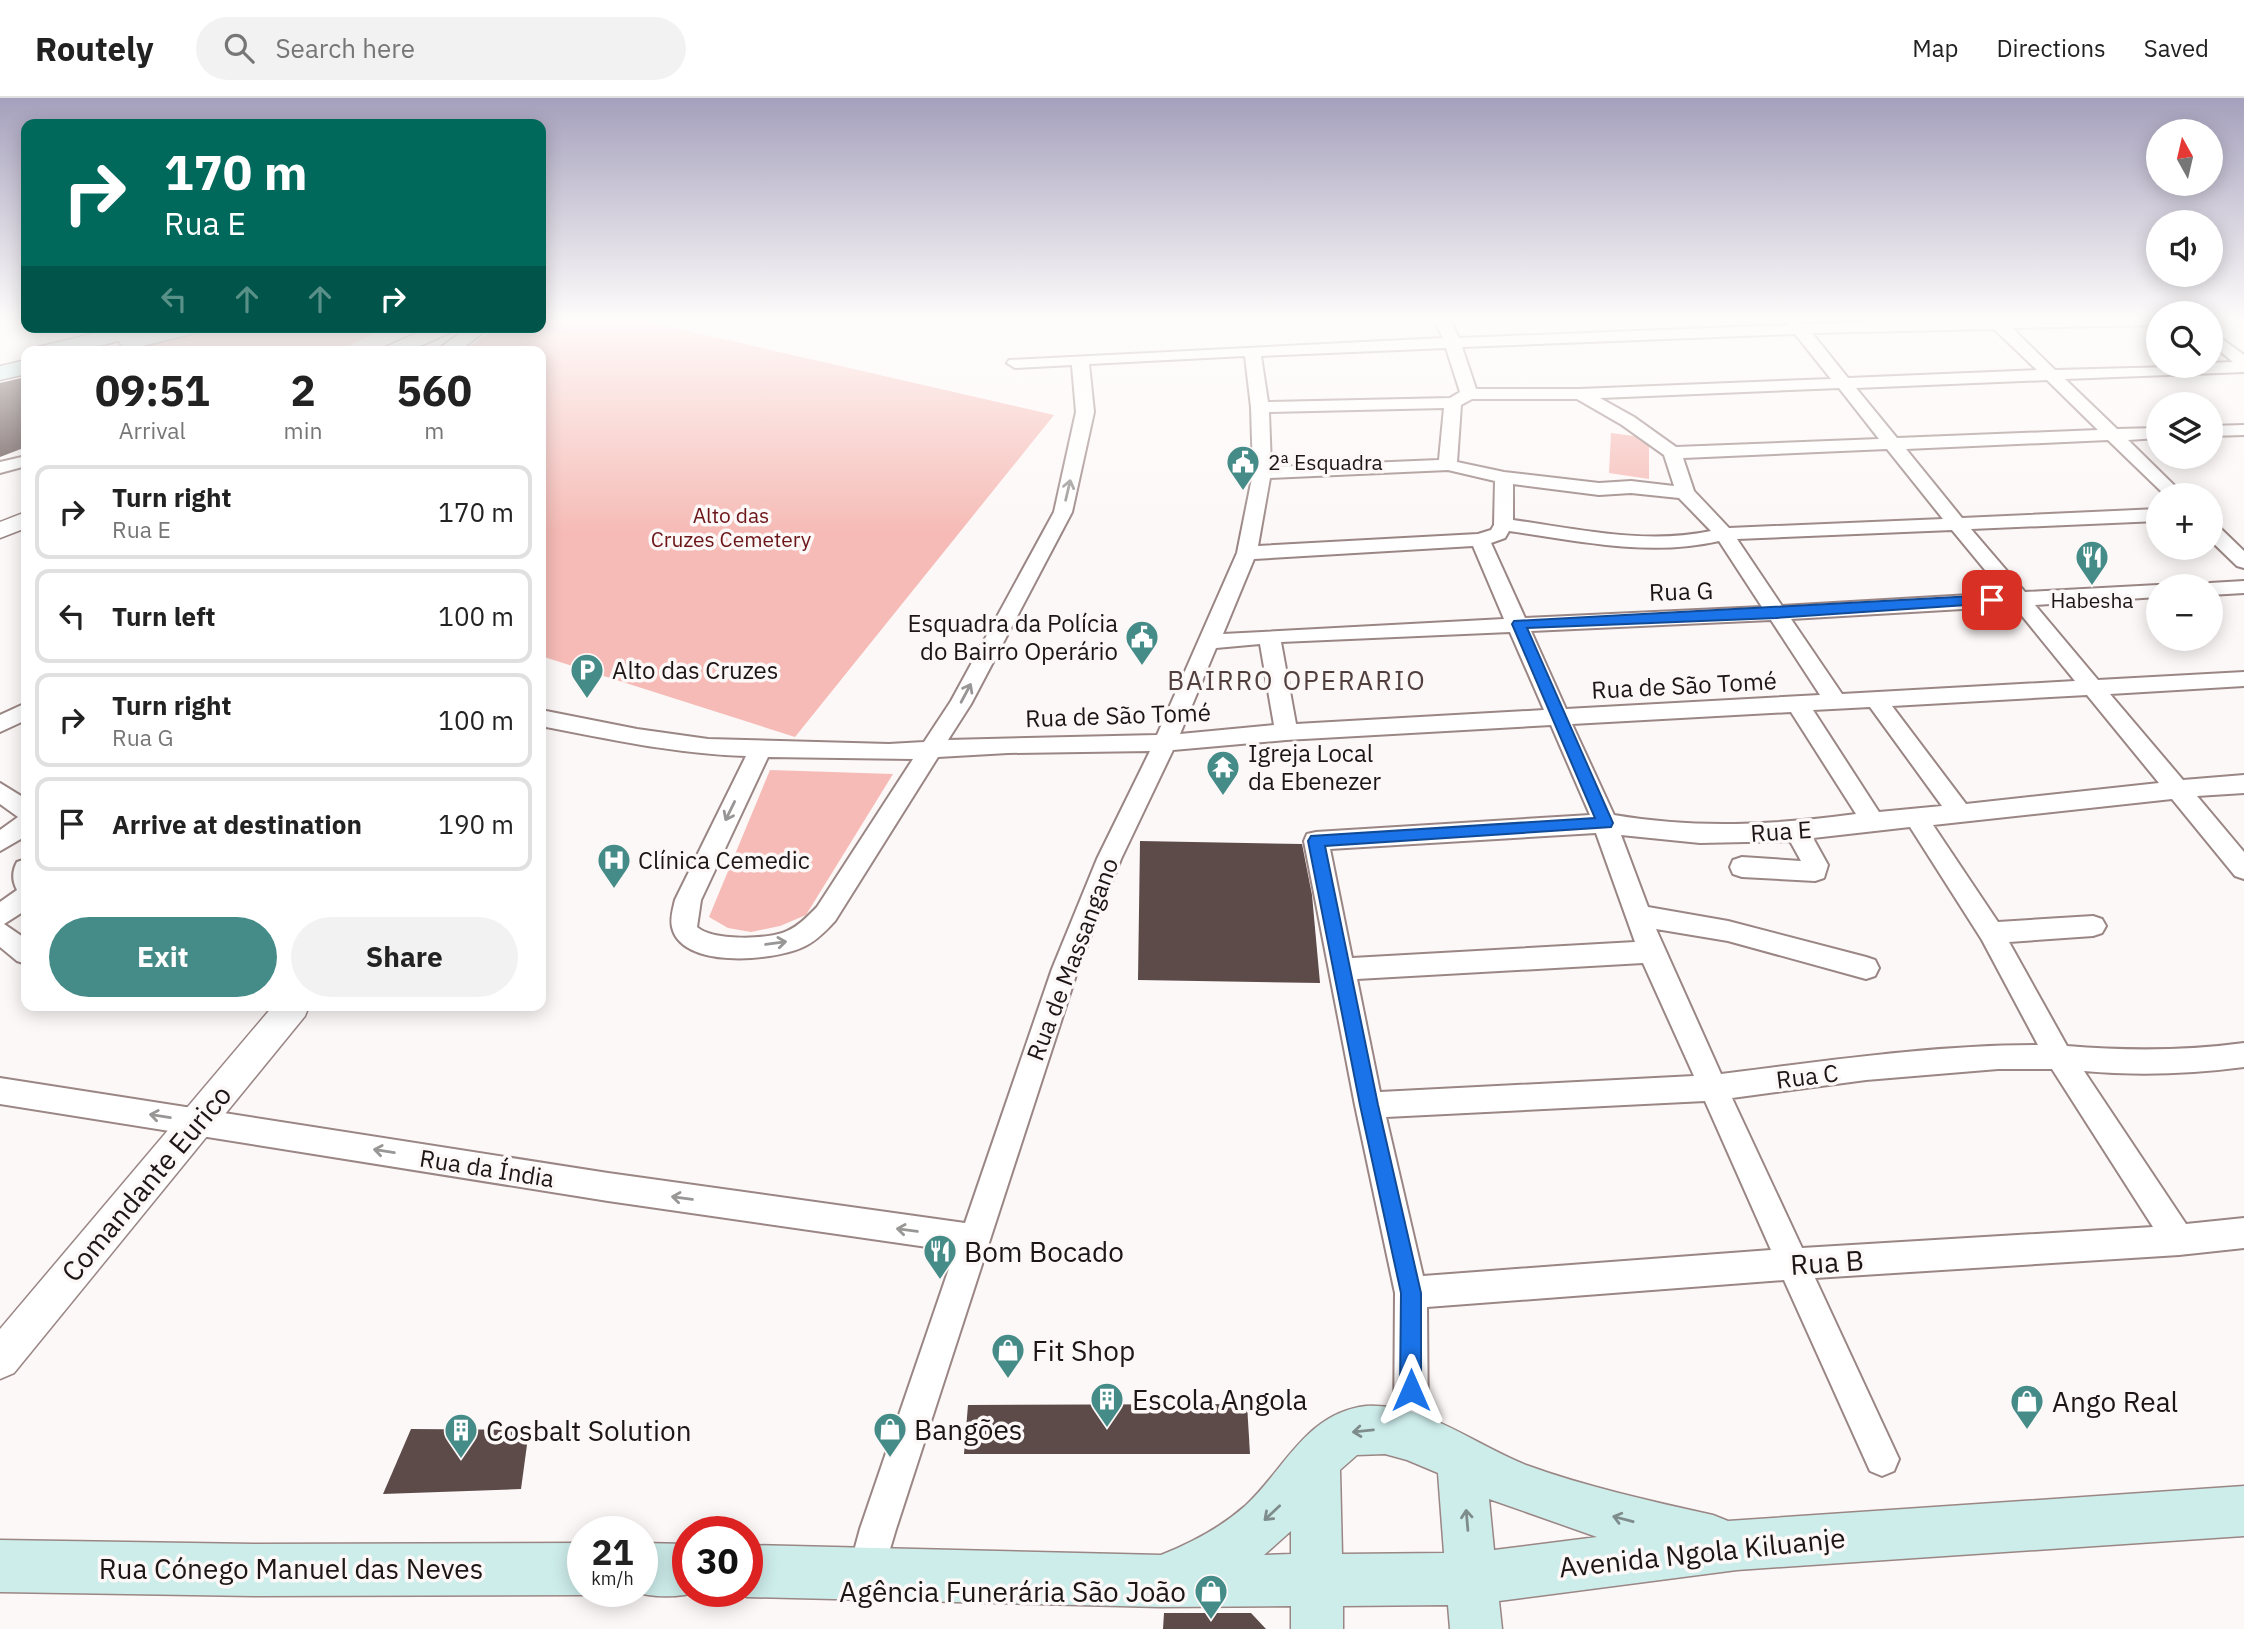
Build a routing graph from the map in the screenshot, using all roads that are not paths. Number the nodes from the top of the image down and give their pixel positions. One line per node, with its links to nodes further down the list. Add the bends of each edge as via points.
1 (1082, 389): 53 (street, one-way to 1, via 960,704 1063,512 1084,412)
2 (1257, 389): 9 (street, Rua de Massangano)
3 (1460, 389): 8 (street)
4 (1689, 389): 7 (street)
5 (1849, 389): 14 (street)
6 (2065, 389): 13 (street)
7 (1579, 394): 8 (street); 15 (street)
8 (1461, 398): 9 (street); 17 (street)
9 (1260, 407): 19 (street, Rua de Massangano)
10 (2244, 430): 11 (street)
11 (2223, 431)
12 (2146, 434): 13 (street)
13 (2112, 435): 14 (street); 21 (street)
14 (1892, 444): 15 (street); 25 (street)
15 (1672, 453): 22 (street)
16 (21, 462): 18 (street)
17 (1448, 465): 19 (street); 20 (street)
18 (0, 468)
19 (1262, 473): 31 (street, Rua de Massangano)
20 (1504, 477): 22 (street, via 1599,489); 26 (street)
21 (2162, 483)
22 (1685, 493): 28 (street)
23 (2146, 515): 25 (street)
24 (21, 521): 27 (street)
25 (1956, 523): 28 (street); 36 (street)
26 (1504, 525): 28 (street, via 1633,541 1691,541); 29 (street, via 1499,534)
27 (0, 531)
28 (1724, 534): 37 (street)
29 (1480, 540): 31 (street); 38 (street)
30 (2223, 542): 32 (street)
31 (1247, 553): 40 (street, Rua de Massangano)
32 (2244, 562)
33 (2244, 587): 34 (street)
34 (2223, 588)
35 (2146, 592): 36 (street, Rua G)
36 (2018, 598): 37 (street, Rua G); 42 (street)
37 (1776, 613): 38 (street, Rua G); 44 (street)
38 (1519, 624): 39 (street, Rua G); 47 (street)
39 (1269, 636): 40 (street, Rua G); 50 (street)
40 (1207, 642): 51 (street, Rua de Massangano)
41 (2244, 679): 42 (street, Rua de São Tomé)
42 (2095, 687): 43 (street, Rua de São Tomé); 55 (street)
43 (1876, 700): 44 (street, Rua de São Tomé); 58 (street)
44 (1837, 703): 45 (street, Rua de São Tomé)
45 (1799, 706): 47 (street, Rua de São Tomé); 60 (street)
46 (21, 714): 49 (street)
47 (1559, 717): 50 (street, Rua de São Tomé); 61 (street)
48 (546, 719): 52 (street, Rua de São Tomé, via 637,737)
49 (0, 724)
50 (1286, 732): 51 (street, Rua de São Tomé)
51 (1165, 743): 53 (street, Rua de São Tomé); 85 (street, Rua de Massangano, via 1109,859 1065,969)
52 (760, 750): 53 (street, Rua de São Tomé); 53 (street, one-way to 53, via 688,900 683,919 687,934 699,944 740,948 786,943 809,931 826,914)
53 (929, 750)
54 (2244, 784): 55 (street, Rua E)
55 (2179, 788): 58 (street, Rua E); 66 (street)
56 (0, 792): 57 (street)
57 (21, 807)
58 (1961, 813): 59 (street, Rua E)
59 (1917, 819): 60 (street, Rua E); 72 (street)
60 (1873, 821): 63 (street, Rua E)
61 (1605, 823): 63 (street, Rua E, via 1700,834); 69 (street); 76 (street, Rua E, via 1316,841)
62 (21, 827): 64 (street)
63 (1797, 831): 65 (street, via 1815,871)
64 (0, 842)
65 (1742, 867)
66 (2244, 869)
67 (21, 900): 68 (street)
68 (0, 915)
69 (1638, 916): 74 (street); 75 (street, via 1728,931)
70 (2093, 926): 72 (street)
71 (0, 933): 73 (street)
72 (1991, 933): 79 (street)
73 (21, 949)
74 (1651, 952): 76 (street); 80 (street)
75 (1866, 968)
76 (1342, 969): 82 (street)
77 (289, 1011): 83 (street, Comandante Eurico)
78 (2244, 1055): 79 (street, Rua C, via 2130,1063)
79 (2059, 1058): 80 (street, Rua C, via 1925,1063); 86 (street)
80 (1713, 1088): 82 (street, Rua C); 87 (street)
81 (0, 1091): 83 (street, Rua da Índia, one-way to 81)
82 (1369, 1105): 88 (street)
83 (197, 1122): 85 (street, Rua da Índia, one-way to 83); 89 (street, Comandante Eurico)
84 (2244, 1233): 86 (street, Rua B)
85 (975, 1239): 99 (street, Rua de Massangano)
86 (2179, 1240): 87 (street, Rua B)
87 (1791, 1264): 88 (street, Rua B); 91 (street)
88 (1411, 1293): 90 (street)
89 (0, 1359)
90 (1410, 1438): 92 (main road, one-way to 92, via 1389,1430 1347,1433); 93 (main road)
91 (1882, 1459)
92 (1315, 1460): 100 (main road); 102 (main road, one-way to 102, via 1281,1504 1241,1541 1220,1556)
93 (1461, 1460): 95 (main road, one-way to 93, via 1574,1506); 101 (main road, one-way to 93)
94 (2244, 1511): 95 (main road, Avenida Ngola Kiluanje)
95 (1737, 1545): 101 (main road, Avenida Ngola Kiluanje)
96 (0, 1566): 97 (main road, Rua Cónego Manuel das Neves)
97 (567, 1569)
98 (763, 1571): 99 (main road)
99 (866, 1573): 102 (main road)
100 (1316, 1579): 101 (main road, Avenida Ngola Kiluanje); 102 (main road, Avenida Ngola Kiluanje); 103 (main road)
101 (1472, 1579): 104 (main road)
102 (1160, 1581)
103 (1317, 1629)
104 (1476, 1629)

